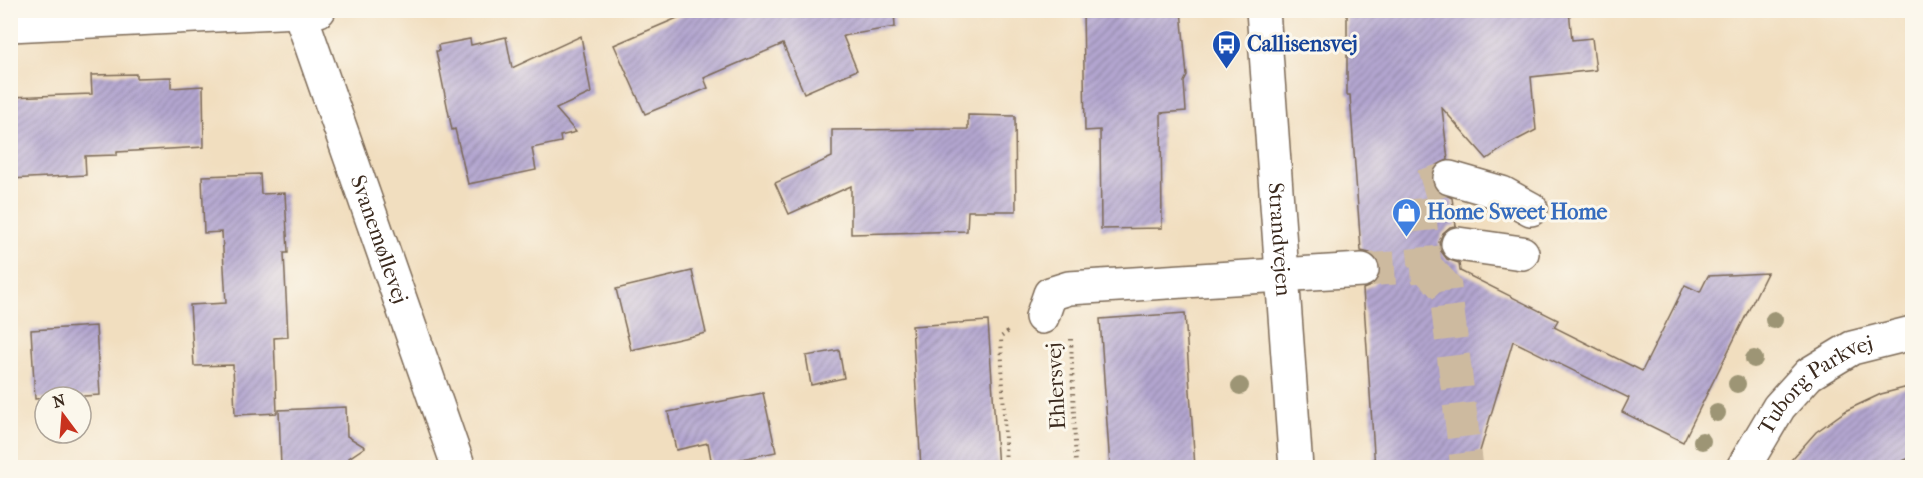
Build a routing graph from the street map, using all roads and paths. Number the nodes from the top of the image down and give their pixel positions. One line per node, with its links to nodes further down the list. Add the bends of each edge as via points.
1 (1263, 10): 9 (street, Strandvejen)
2 (306, 11): 3 (street); 12 (street, Svanemøllevej)
3 (10, 25)
4 (1450, 178): 5 (street, via 1502,193)
5 (1531, 209)
6 (1458, 244): 7 (street)
7 (1522, 253)
8 (1362, 270): 9 (street)
9 (1281, 275): 10 (street, via 1069,288 1050,294); 15 (street, Strandvejen)
10 (1042, 317): 13 (path, Ehlersvej, via 1022,321 1001,337); 14 (path, Ehlersvej, via 1071,332)
11 (1912, 333): 16 (street, Tuborg Parkvej, via 1852,348 1809,374 1779,407)
12 (459, 468)
13 (1006, 468)
14 (1076, 468)
15 (1296, 468)
16 (1743, 468)

